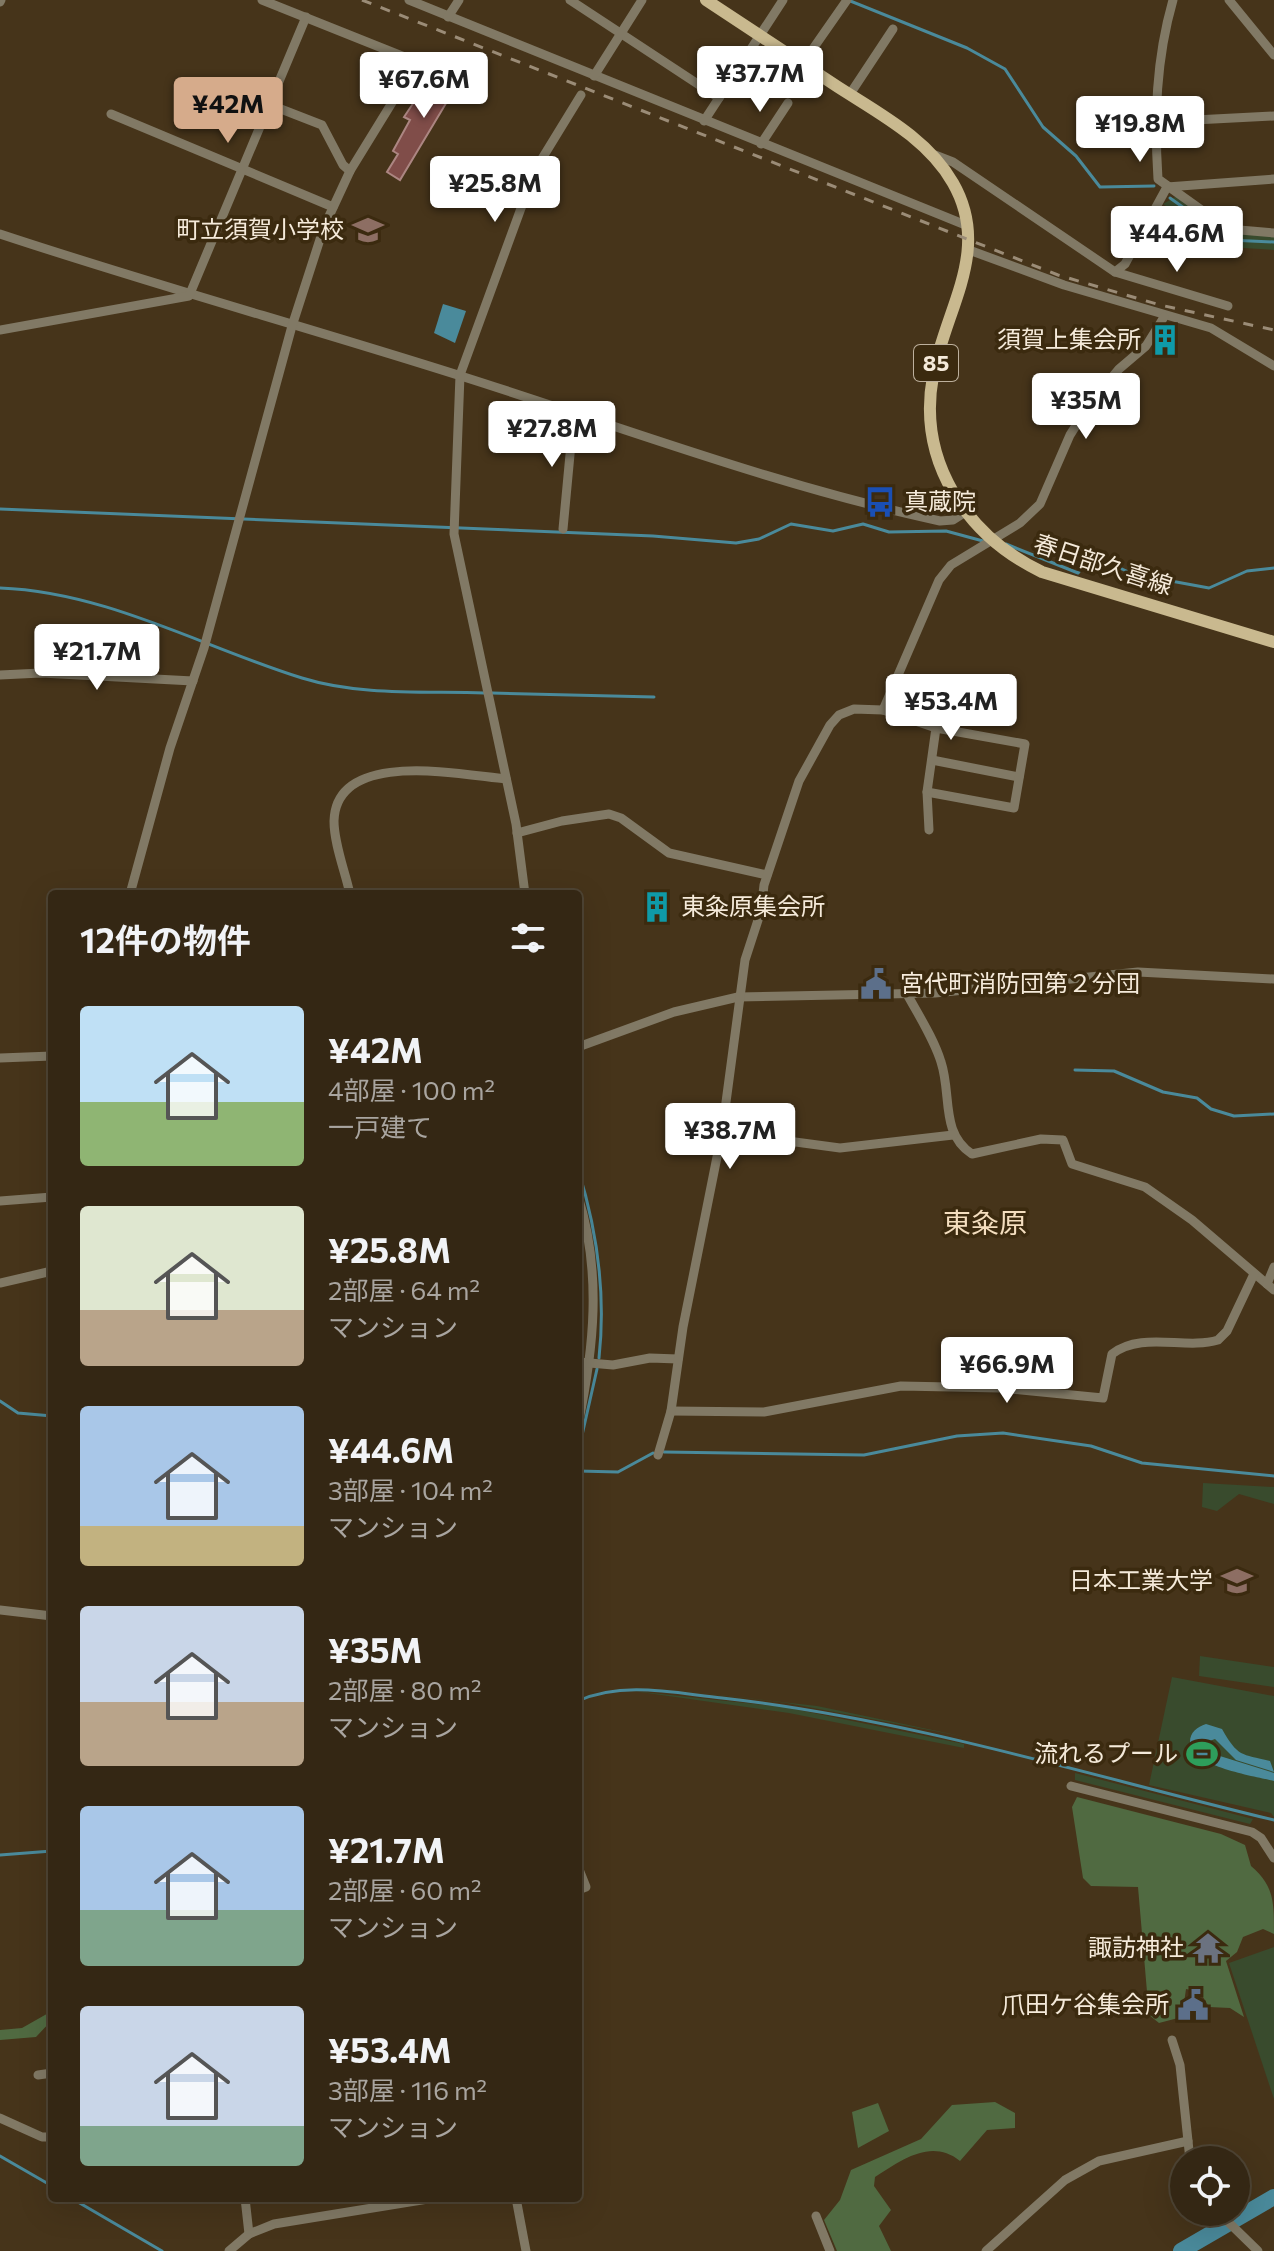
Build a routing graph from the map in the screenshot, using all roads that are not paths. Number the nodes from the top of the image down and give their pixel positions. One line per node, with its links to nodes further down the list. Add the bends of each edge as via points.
1 (262, 0): 11 (street)
2 (409, 0): 12 (street)
3 (459, 0): 12 (street)
4 (570, 0): 14 (street)
5 (642, 0): 14 (street)
6 (706, 0): 15 (main road, 春日部久喜線 / 85)
7 (783, 0): 15 (street)
8 (847, 0): 17 (street)
9 (1173, 0): 27 (street, via 1160,59)
10 (1229, 0): 16 (street)
11 (306, 17): 23 (street); 31 (street, via 417,62)
12 (448, 17): 18 (street)
13 (893, 29): 19 (street)
14 (620, 33): 18 (street); 21 (street)
15 (760, 35): 17 (main road, 春日部久喜線 / 85); 21 (street)
16 (1274, 55)
17 (803, 63): 19 (main road, 春日部久喜線 / 85)
18 (594, 76): 26 (street)
19 (850, 94): 29 (main road, 春日部久喜線 / 85)
20 (581, 95): 46 (street, via 535,170)
21 (719, 98): 26 (street)
22 (788, 103): 28 (street)
23 (268, 104): 30 (street); 31 (street, via 322,125)
24 (111, 114): 30 (street)
25 (1274, 116): 27 (street)
26 (704, 121): 28 (street)
27 (1156, 122): 33 (street, via 1158,179)
28 (761, 144): 35 (street)
29 (935, 155): 35 (main road, 春日部久喜線 / 85, via 954,185); 39 (street)
30 (242, 169): 34 (street); 40 (street)
31 (350, 171): 34 (street)
32 (1274, 179): 33 (street)
33 (1167, 187): 36 (street, via 1228,229); 39 (street, via 1125,264)
34 (333, 207): 43 (street)
35 (968, 226): 38 (main road, 春日部久喜線 / 85)
36 (1274, 233)
37 (0, 234): 40 (street)
38 (969, 250): 42 (street); 48 (main road, 春日部久喜線 / 85, via 930,397 935,448)
39 (1115, 272): 41 (street)
40 (189, 296): 43 (street); 44 (street)
41 (1228, 306)
42 (1164, 317): 45 (street, via 1211,328); 50 (street, via 1146,346 1089,405 1040,504 1020,523)
43 (292, 326): 46 (street); 53 (street)
44 (0, 330)
45 (1274, 366)
46 (460, 375): 47 (street); 58 (street, via 454,534)
47 (574, 412): 48 (street, via 795,485 940,521); 49 (street)
48 (964, 513): 50 (main road, 春日部久喜線 / 85)
49 (563, 529)
50 (989, 539): 51 (main road, 春日部久喜線 / 85, via 1042,572); 54 (street, via 939,580)
51 (1274, 642)
52 (0, 675): 53 (street)
53 (193, 681): 65 (street)
54 (883, 710): 55 (street); 64 (street, via 854,709 830,725 799,781)
55 (936, 728): 56 (street); 57 (street, via 1025,744)
56 (932, 760): 57 (street); 59 (street)
57 (1019, 777): 59 (street, via 1014,808)
58 (506, 779): 60 (street); 66 (street, via 394,770 350,787 334,824)
59 (927, 792): 62 (street)
60 (514, 818): 61 (street); 63 (street)
61 (503, 821)
62 (929, 830)
63 (517, 833): 64 (street, via 609,814 669,853); 67 (street)
64 (767, 875): 70 (street)
65 (131, 890)
66 (349, 890)
67 (524, 890)
68 (1274, 979): 69 (street, via 1138,972)
69 (907, 994): 70 (street); 75 (street, via 941,1062)
70 (738, 997): 71 (street, via 674,1012); 74 (street)
71 (582, 1046)
72 (48, 1056): 73 (street)
73 (0, 1058)
74 (722, 1132): 75 (street, via 840,1148); 84 (street)
75 (953, 1135): 81 (street, via 972,1154 1041,1139 1063,1140 1072,1164 1145,1187)
76 (48, 1197): 77 (street)
77 (0, 1201)
78 (582, 1220): 86 (street, via 592,1280)
79 (1274, 1267): 83 (street)
80 (48, 1272): 82 (street)
81 (1254, 1274): 83 (street); 88 (street, via 1218,1340 1116,1350 1103,1398 901,1386 764,1412)
82 (0, 1283)
83 (1270, 1287)
84 (678, 1359): 86 (street); 88 (street)
85 (582, 1362): 86 (street)
86 (591, 1363): 87 (street)
87 (582, 1406)
88 (671, 1411): 89 (street)
89 (658, 1455)
90 (0, 1610): 91 (street)
91 (48, 1616)
92 (1071, 1786): 93 (street, via 1252,1832)
93 (1274, 1858)
94 (1172, 2040): 99 (street)
95 (48, 2074): 96 (street)
96 (38, 2075)
97 (0, 2118): 98 (street)
98 (48, 2137)
99 (1188, 2141): 100 (street); 110 (street, via 1099,2161 1065,2180)
100 (1189, 2146)
101 (245, 2202): 106 (street)
102 (409, 2202): 106 (street, via 274,2224)
103 (517, 2202): 108 (street)
104 (816, 2216): 109 (street)
105 (1234, 2226): 111 (street)
106 (249, 2234): 107 (street)
107 (229, 2251)
108 (526, 2251)
109 (830, 2251)
110 (986, 2251)
111 (1258, 2251)

